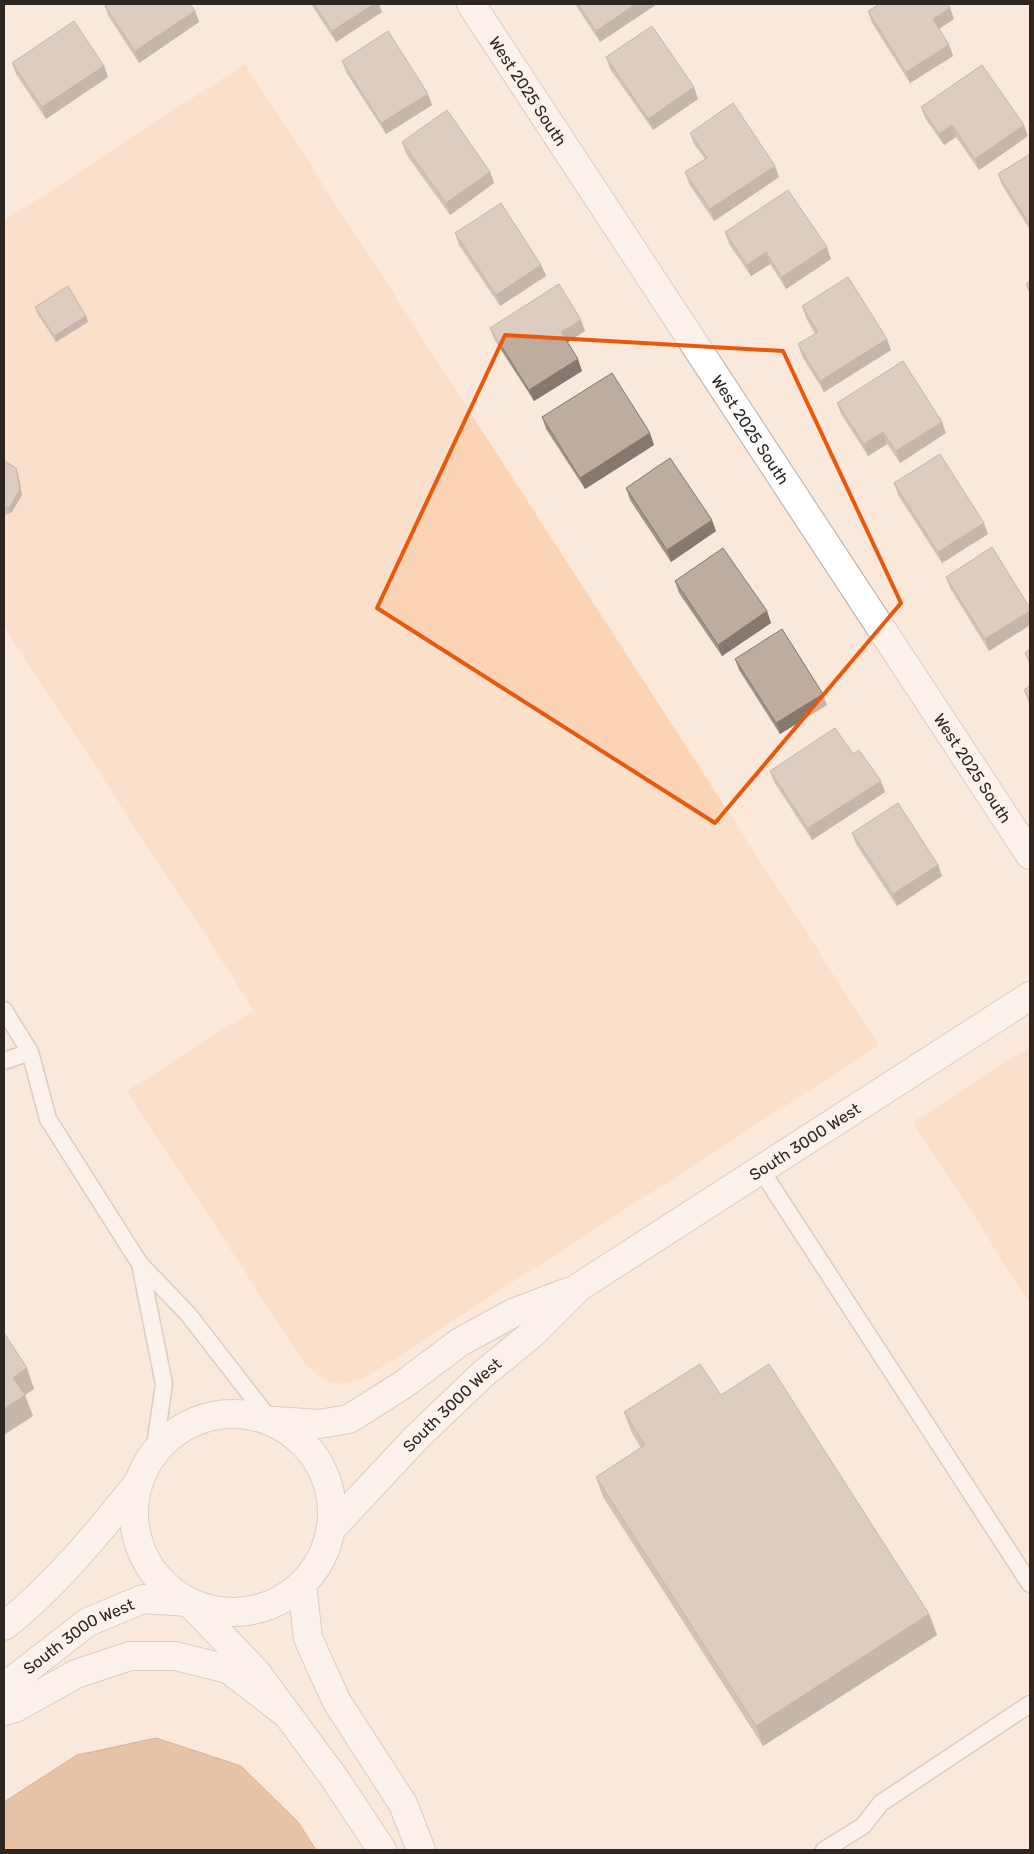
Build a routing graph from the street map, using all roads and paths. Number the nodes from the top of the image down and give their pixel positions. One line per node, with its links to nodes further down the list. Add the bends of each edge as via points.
1 (471, 4): 2 (street, West 2025 South)
2 (1030, 855)
3 (1030, 996): 7 (street, South 3000 West)
4 (4, 1010): 5 (lane)
5 (30, 1052): 6 (lane); 8 (lane, via 48,1119)
6 (4, 1061)
7 (761, 1170): 9 (street, South 3000 West); 14 (lane)
8 (140, 1264): 10 (lane, via 188,1314); 11 (lane, via 164,1384)
9 (579, 1287): 10 (street, South 3000 West, via 513,1313 460,1342 350,1419 319,1424); 13 (street, South 3000 West, via 532,1334 483,1374 416,1438)
10 (271, 1421): 11 (street, via 240,1413 207,1417 178,1430); 13 (street, via 299,1438 320,1464 331,1495)
11 (154, 1453): 12 (street)
12 (139, 1482): 16 (street, via 134,1509 137,1537 148,1563 166,1585); 17 (street, via 102,1528)
13 (332, 1528): 15 (street, via 322,1559)
14 (1030, 1584)
15 (302, 1585): 16 (street, via 277,1602 248,1611 218,1611); 23 (street, via 308,1638 316,1656 337,1702 403,1804)
16 (189, 1602): 18 (street, South 3000 West, via 143,1599 88,1622); 21 (street, via 256,1672)
17 (4, 1626)
18 (4, 1687)
19 (1030, 1704): 24 (lane, via 881,1803 863,1826)
20 (4, 1710): 21 (street, via 16,1708 76,1674 130,1656 175,1656 228,1669)
21 (288, 1715): 22 (street, via 335,1778)
22 (382, 1850)
23 (420, 1850)
24 (824, 1850)

